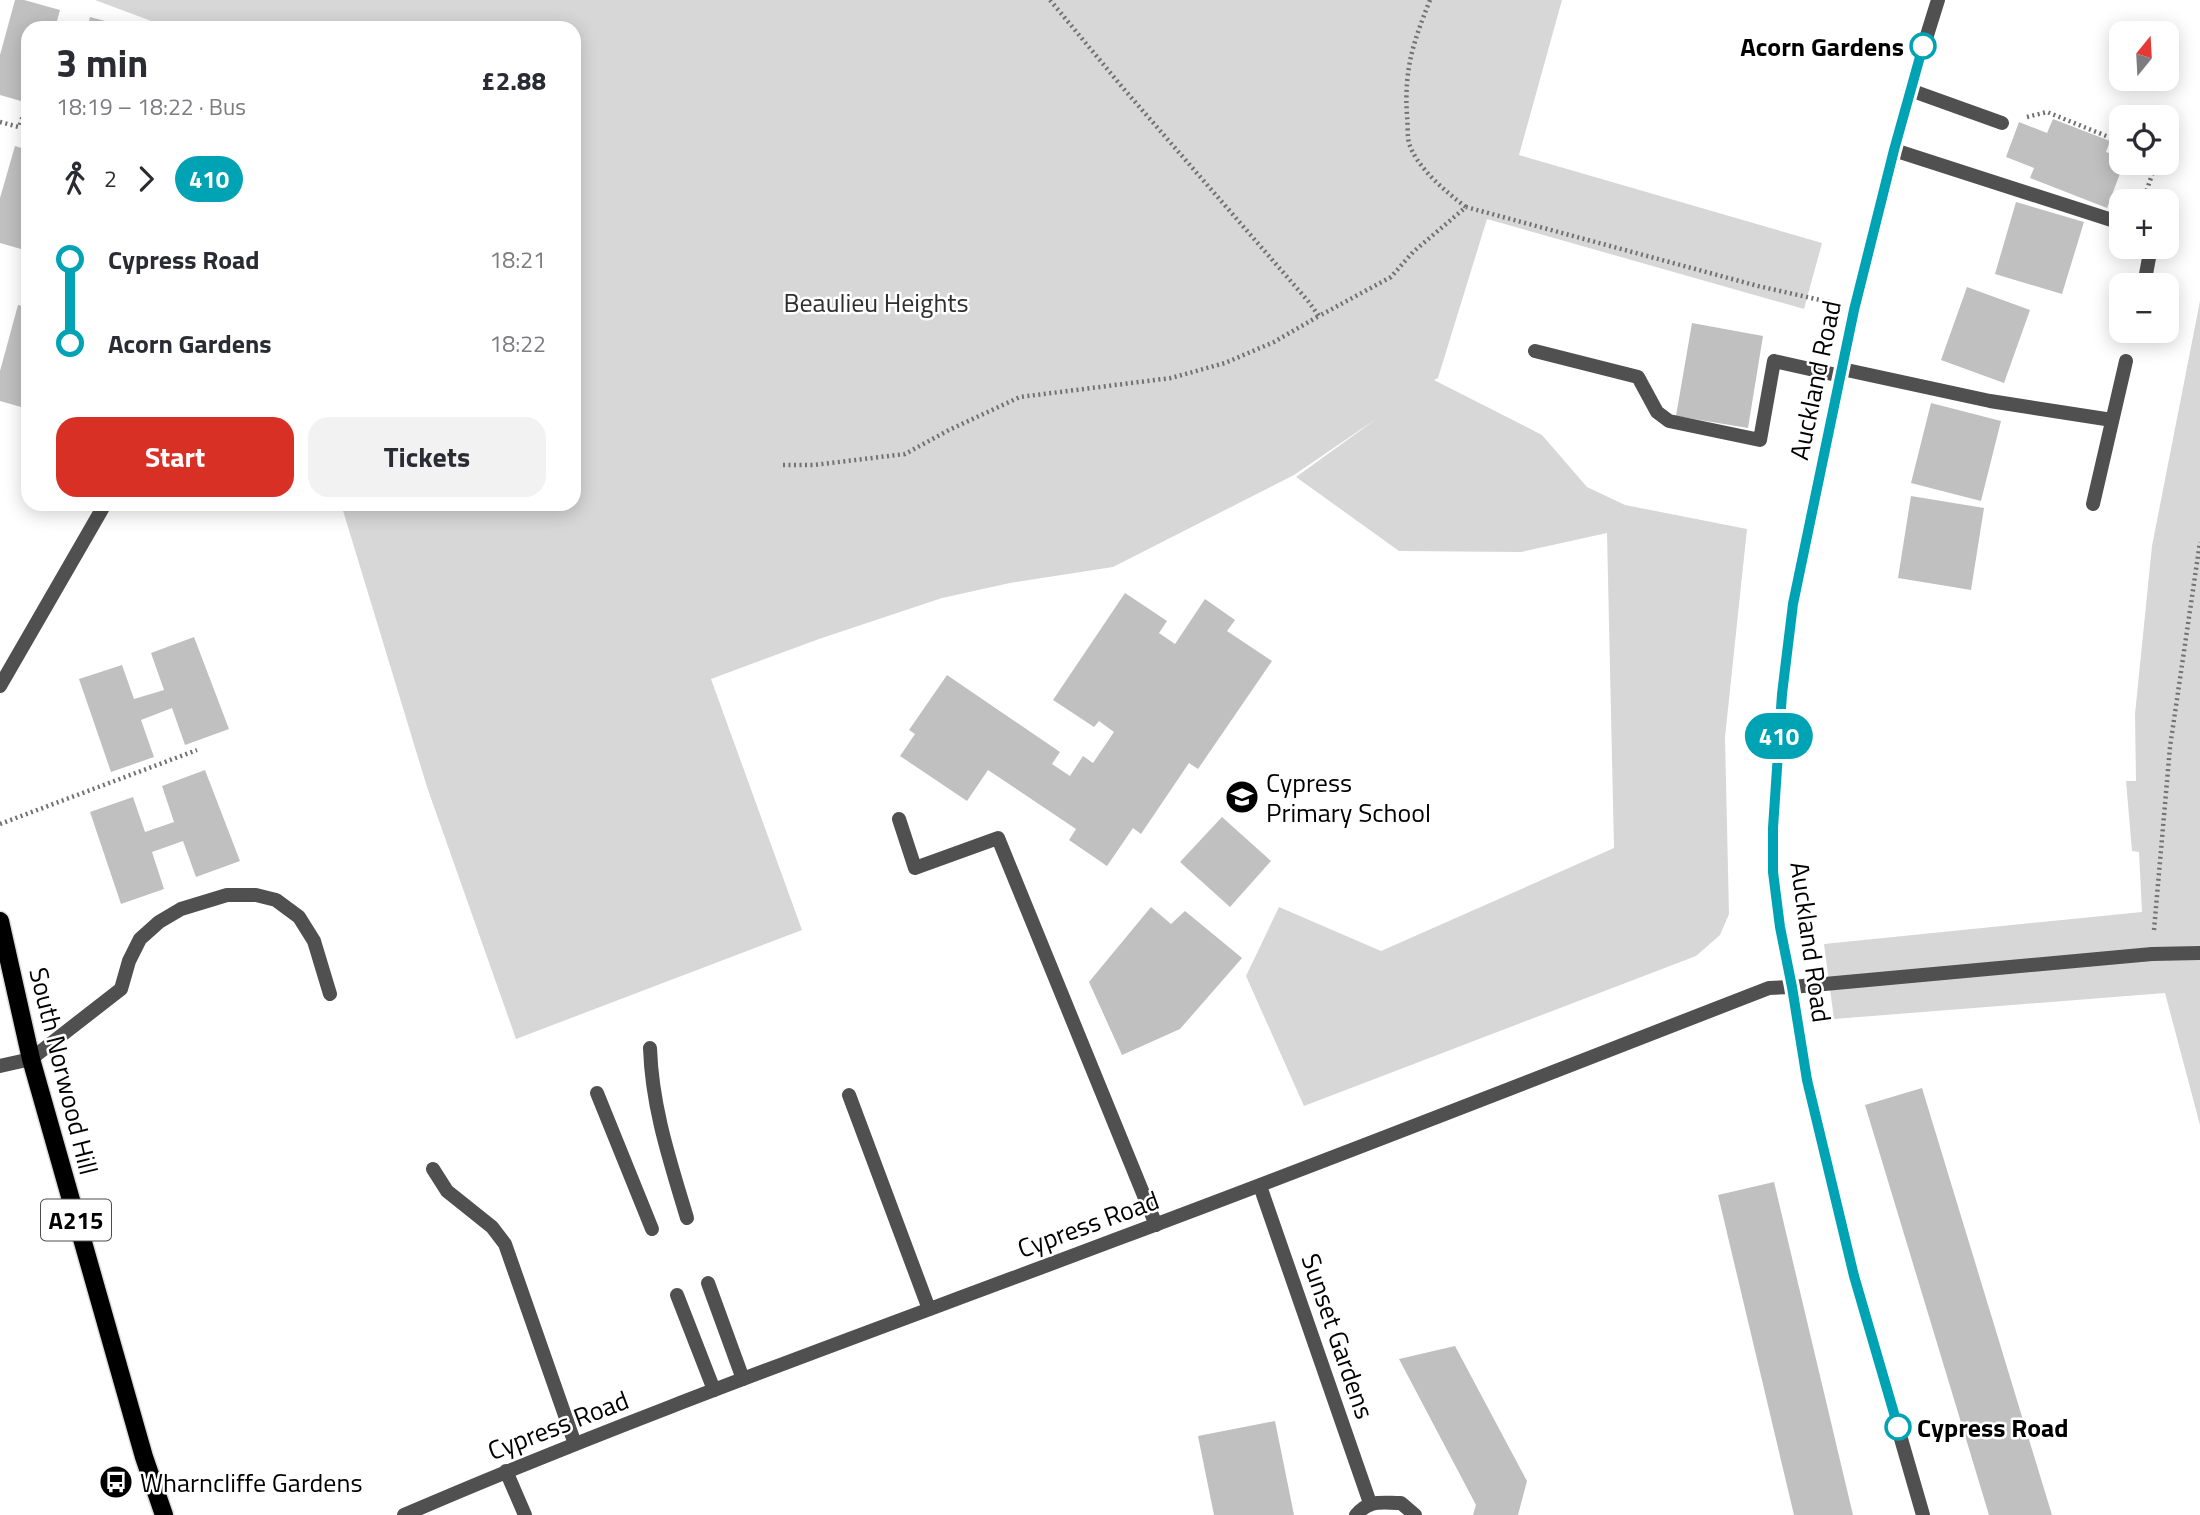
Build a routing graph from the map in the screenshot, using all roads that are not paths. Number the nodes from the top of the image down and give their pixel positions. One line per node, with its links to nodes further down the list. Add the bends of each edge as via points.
1 (1937, 0): 2 (street, Auckland Road)
2 (1910, 90): 3 (street); 4 (street, Auckland Road)
3 (2002, 123)
4 (1894, 150): 5 (street); 8 (street, Auckland Road)
5 (2109, 219)
6 (1535, 351): 8 (street, via 1638,377 1657,412 1669,421 1760,440 1774,361)
7 (2126, 361): 9 (street)
8 (1841, 373): 9 (street); 16 (street, Auckland Road, via 1793,604 1782,694 1773,872)
9 (2112, 420): 10 (street)
10 (2093, 504)
11 (101, 511): 12 (street)
12 (0, 686)
13 (899, 819): 26 (street, via 915,868 998,838)
14 (0, 921): 19 (main road, South Norwood Hill / A215)
15 (2200, 953): 16 (street, Cypress Road)
16 (1792, 987): 24 (street, Cypress Road, via 1769,988); 41 (street, Auckland Road, via 1807,1080 1854,1276)
17 (330, 995): 19 (street, via 314,941 299,917 276,900 227,895 181,909 159,922 140,939 121,989)
18 (650, 1048): 25 (street, via 659,1125)
19 (31, 1059): 20 (street); 36 (main road, South Norwood Hill / A215)
20 (0, 1066)
21 (597, 1093): 27 (street)
22 (849, 1095): 30 (street)
23 (433, 1169): 33 (street, via 447,1191 492,1227 505,1244)
24 (1260, 1186): 26 (street, Cypress Road); 35 (street, Sunset Gardens)
25 (687, 1218)
26 (1156, 1225): 30 (street, Cypress Road)
27 (652, 1229)
28 (708, 1283): 31 (street)
29 (677, 1295): 32 (street)
30 (929, 1309): 31 (street, Cypress Road)
31 (743, 1379): 32 (street, Cypress Road)
32 (714, 1390): 33 (street, Cypress Road)
33 (575, 1444): 34 (street, Cypress Road)
34 (506, 1471): 37 (street, Cypress Road); 38 (street)
35 (1370, 1503): 39 (street); 40 (street, via 1401,1503)
36 (164, 1515)
37 (404, 1515)
38 (525, 1515)
39 (1356, 1515)
40 (1415, 1515)
41 (1923, 1515)

